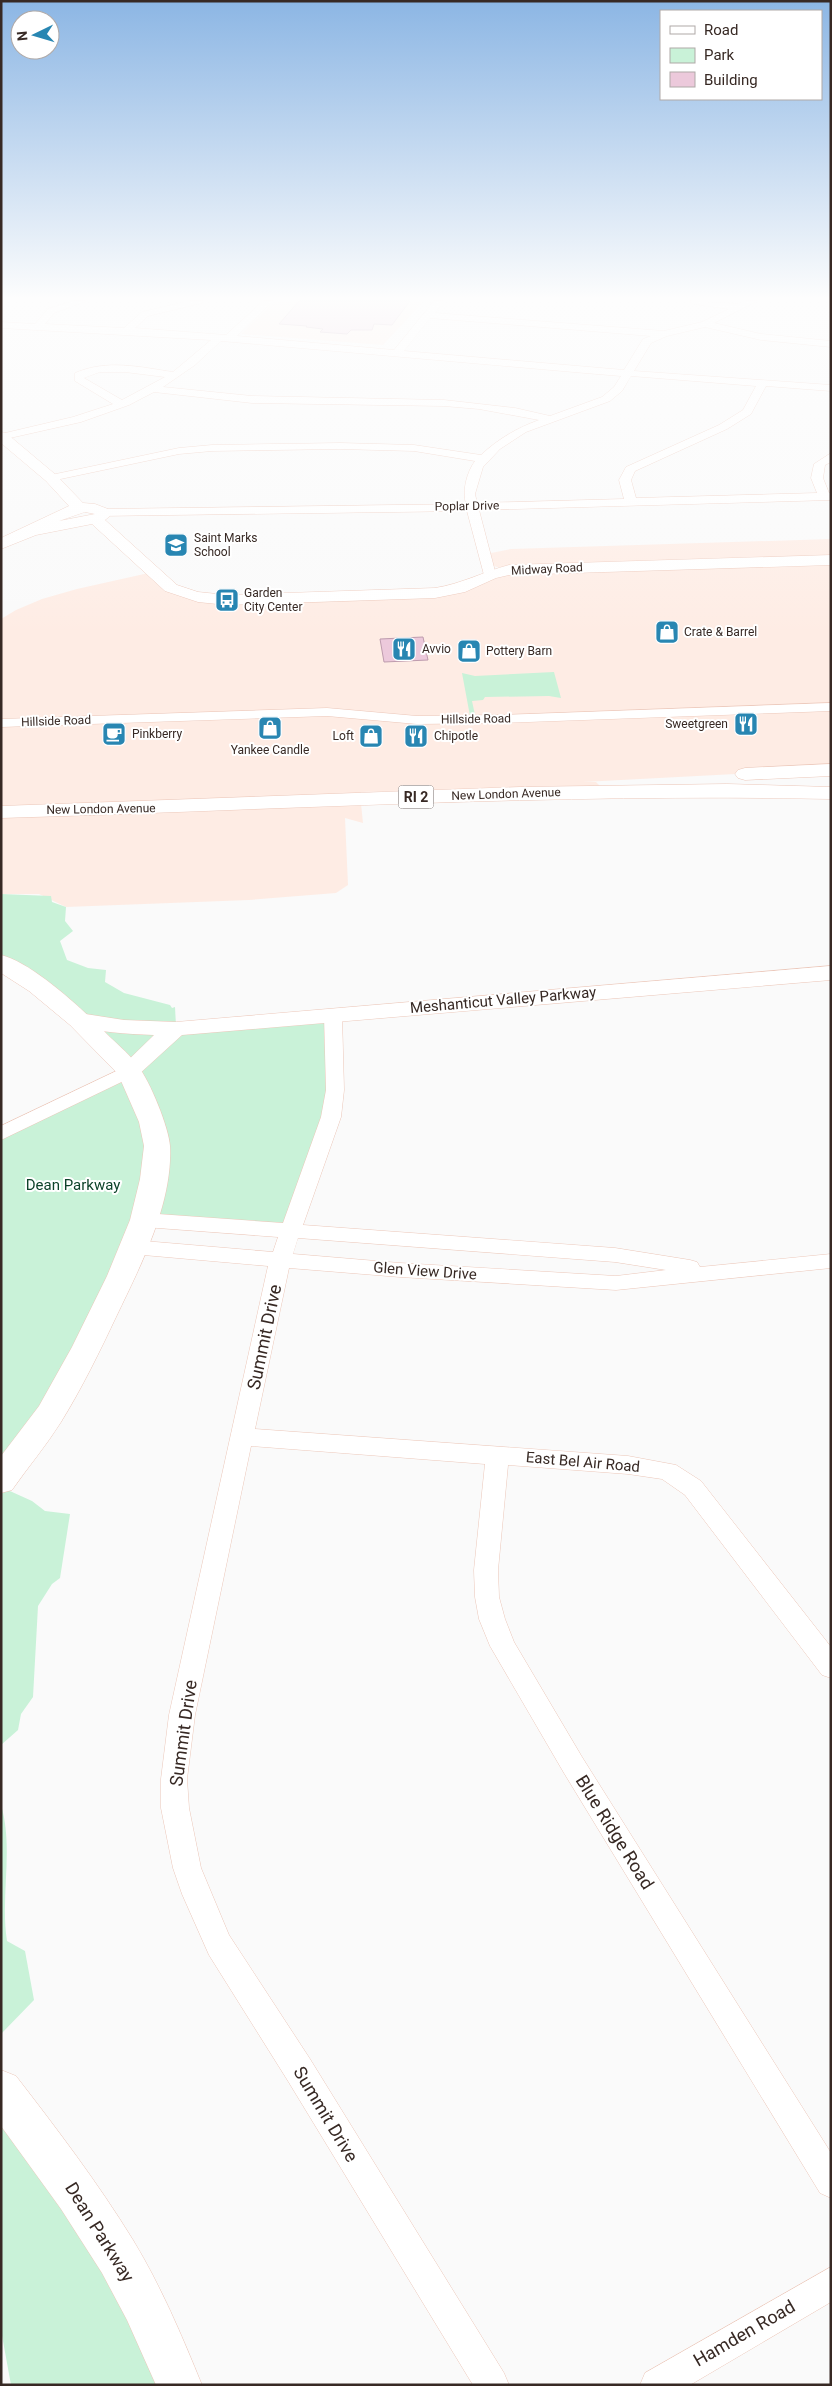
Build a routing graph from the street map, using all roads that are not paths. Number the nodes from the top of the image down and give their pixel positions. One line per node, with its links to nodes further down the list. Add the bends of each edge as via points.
1 (98, 412): 6 (street)
2 (514, 412): 5 (street)
3 (568, 412): 5 (street)
4 (746, 412): 11 (street, via 723,427 630,469 625,480)
5 (549, 419): 8 (street, via 522,430)
6 (2, 436): 9 (street, Midway Road)
7 (831, 456): 10 (street, via 820,464 817,478)
8 (482, 459): 9 (street, via 405,448 212,448 179,451); 12 (street, via 465,494)
9 (51, 478): 13 (street, Midway Road)
10 (827, 496): 11 (street, Poplar Drive)
11 (631, 502): 12 (street, Poplar Drive)
12 (472, 506): 13 (street, Poplar Drive); 16 (street)
13 (90, 512): 14 (street); 16 (street, Midway Road, via 171,588 185,595 227,600 435,593 459,589)
14 (1, 544)
15 (831, 560): 16 (street, Midway Road, via 509,570)
16 (490, 574)
17 (831, 708): 18 (street, Hillside Road, via 418,720 327,712)
18 (1, 723)
19 (831, 770): 20 (main road)
20 (649, 780): 21 (main road, New London Avenue / RI 2); 24 (main road, New London Avenue / RI 2)
21 (831, 782)
22 (603, 791): 23 (main road, New London Avenue / RI 2); 25 (main road); 26 (main road, New London Avenue / RI 2)
23 (831, 793)
24 (1, 798)
25 (831, 811)
26 (1, 812)
27 (1, 962): 30 (main road, via 38,986)
28 (831, 972): 29 (street, Meshanticut Valley Parkway)
29 (332, 1015): 31 (street, Meshanticut Valley Parkway); 35 (street, Summit Drive, via 334,1104)
30 (79, 1020): 31 (street, via 124,1027); 32 (main road)
31 (176, 1029): 32 (street, via 158,1041)
32 (129, 1071): 33 (street); 34 (main road, via 152,1122 156,1146 154,1179)
33 (1, 1134)
34 (144, 1220): 35 (street, Glen View Drive); 36 (main road)
35 (292, 1231): 37 (street, Summit Drive); 39 (street, Glen View Drive, via 615,1255)
36 (132, 1247): 37 (street, Glen View Drive); 42 (main road, via 87,1347 50,1414)
37 (280, 1260): 39 (street, Glen View Drive, via 616,1283); 40 (street, Summit Drive)
38 (831, 1260): 39 (street, Glen View Drive)
39 (717, 1271)
40 (242, 1436): 41 (street, East Bel Air Road); 48 (street, Summit Drive, via 182,1715 175,1768 175,1808 187,1868 219,1945)
41 (497, 1456): 43 (street, East Bel Air Road, via 628,1465 674,1474 693,1488); 45 (street, Blue Ridge Road, via 486,1579 492,1619 503,1646)
42 (1, 1481)
43 (831, 1667)
44 (1, 2091): 47 (main road, Dean Parkway, via 65,2177 117,2257 149,2314)
45 (831, 2182)
46 (831, 2283): 49 (street, Hamden Road)
47 (179, 2385)
48 (492, 2385)
49 (657, 2385)

